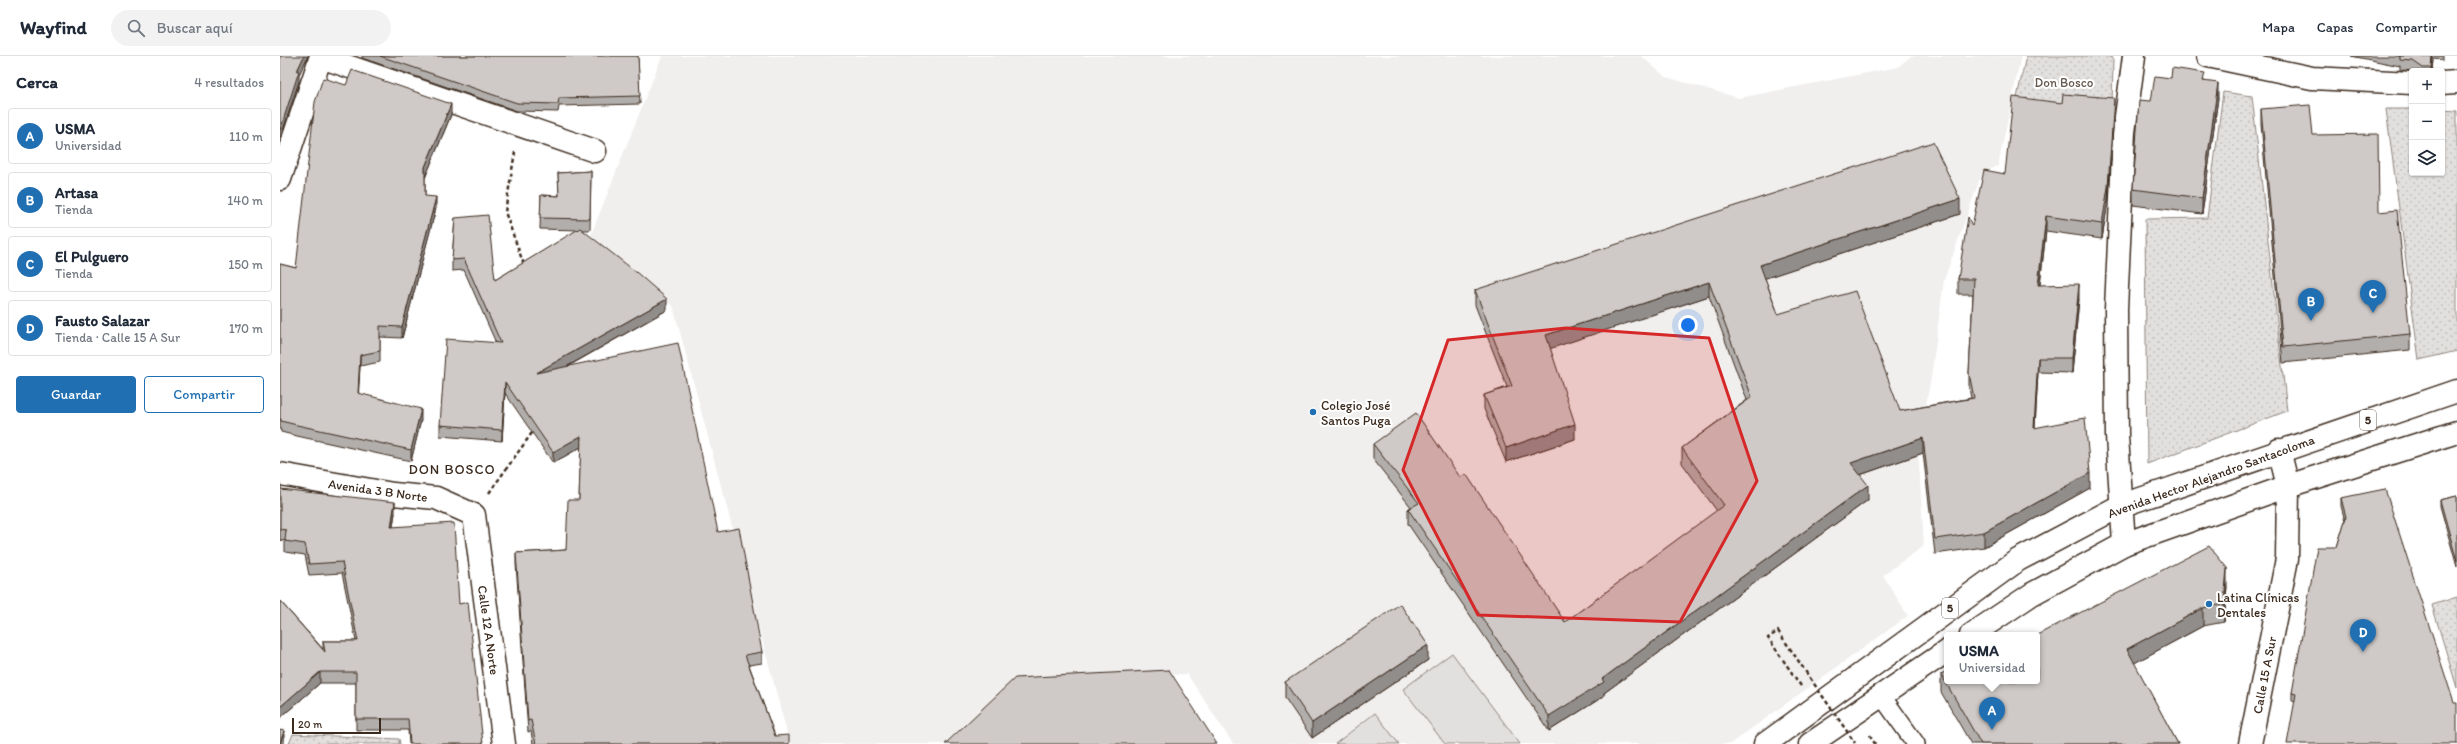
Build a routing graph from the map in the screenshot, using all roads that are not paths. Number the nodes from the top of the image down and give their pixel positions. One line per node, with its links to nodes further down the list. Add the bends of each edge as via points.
1 (2134, 56): 14 (street, via 2124,132 2116,309)
2 (2208, 56): 5 (street, via 2312,78)
3 (321, 57): 7 (street); 8 (street)
4 (2457, 82): 6 (street)
5 (2409, 83)
6 (2445, 83)
7 (595, 151)
8 (280, 179)
9 (2457, 391): 11 (street, Avenida Hector Alejandro Santacoloma / 5)
10 (2457, 432): 13 (street)
11 (2279, 450): 13 (street, Calle 15 A Sur); 14 (street, Avenida Hector Alejandro Santacoloma / 5)
12 (280, 474): 15 (street, Avenida 3 B Norte, via 393,494 436,498)
13 (2288, 486): 16 (street); 24 (street, Calle 15 A Sur, via 2287,560)
14 (2120, 506): 16 (street); 21 (street, Avenida Hector Alejandro Santacoloma / 5, via 2018,560)
15 (474, 515): 20 (street, Calle 12 A Norte)
16 (2124, 544): 17 (street, via 2032,594)
17 (1975, 632)
18 (1944, 653): 19 (street)
19 (1881, 695): 22 (street); 23 (lane)
20 (504, 744)
21 (1766, 744)
22 (1810, 744)
23 (1916, 744)
24 (2250, 744)

